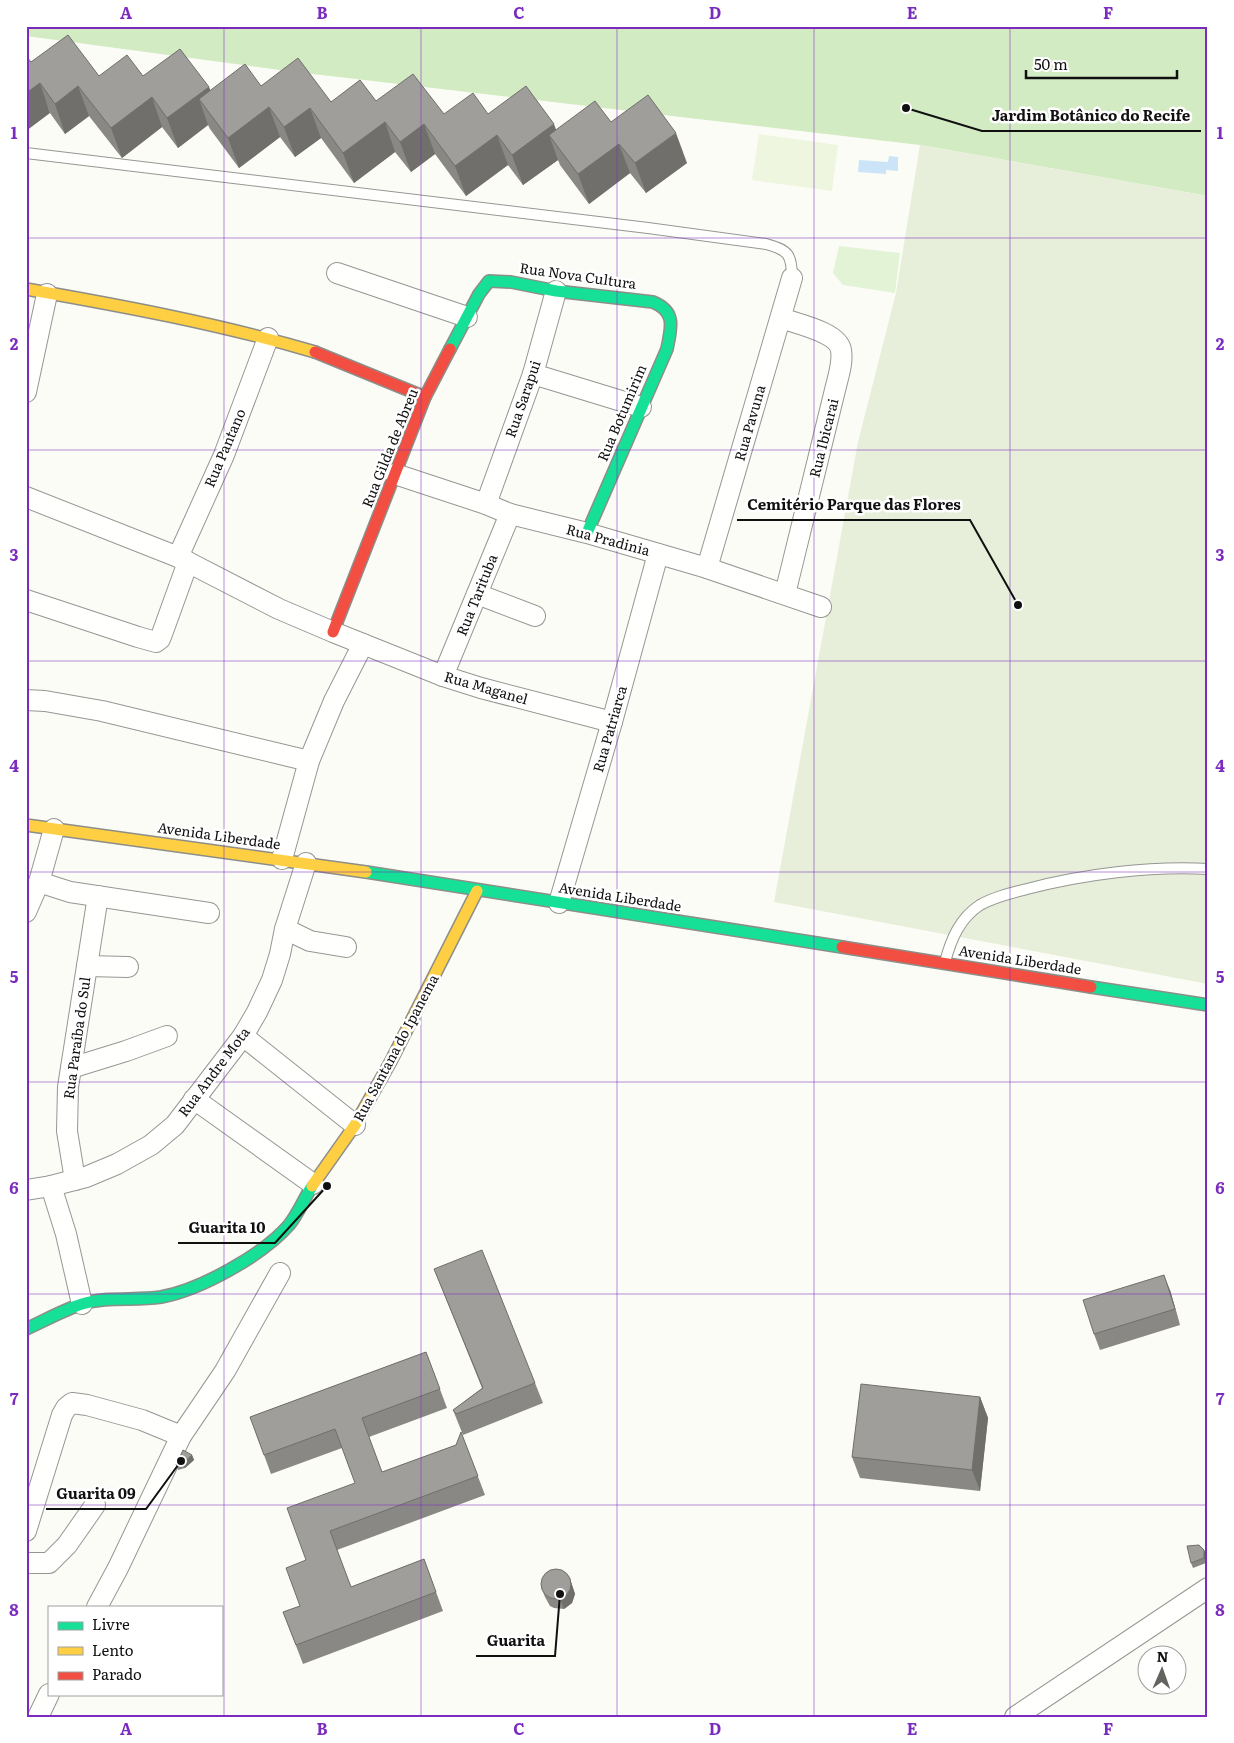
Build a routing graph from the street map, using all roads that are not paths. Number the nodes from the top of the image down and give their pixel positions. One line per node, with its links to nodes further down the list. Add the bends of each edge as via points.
1 (26, 153): 3 (lane, via 766,244 789,255)
2 (336, 273): 9 (street)
3 (792, 278): 10 (street, Rua Pavuna)
4 (489, 281): 6 (street, Rua Nova Cultura); 9 (street, Rua Gilda de Abreu)
5 (26, 290): 7 (street)
6 (556, 291): 8 (street, Rua Nova Cultura); 12 (street, Rua Sarapui)
7 (47, 294): 11 (street, via 140,309); 13 (street)
8 (663, 305): 15 (street, Rua Botumirim, via 671,315 672,327 667,348)
9 (467, 317): 14 (street, Rua Gilda de Abreu)
10 (781, 318): 23 (street, Rua Pavuna); 25 (street, Rua Ibicarai, via 829,335 837,340 841,349 841,363)
11 (268, 338): 14 (street, via 325,355); 22 (street, Rua Pantano)
12 (532, 374): 15 (street); 18 (street, Rua Sarapui)
13 (26, 392)
14 (425, 397): 16 (street, Rua Gilda de Abreu)
15 (642, 407): 20 (street, Rua Botumirim)
16 (395, 474): 18 (street, Rua Pradinia); 29 (street, Rua Gilda de Abreu)
17 (26, 497): 22 (street, Rua Maganel)
18 (486, 504): 19 (street, Rua Pradinia)
19 (510, 514): 20 (street, Rua Pradinia); 24 (street, Rua Tarituba)
20 (587, 532): 21 (street, Rua Pradinia)
21 (658, 554): 23 (street, Rua Pradinia); 33 (street, Rua Patriarca)
22 (183, 559): 26 (street, Rua Pantano, via 160,640 156,642); 29 (street, Rua Maganel)
23 (707, 568): 25 (street, Rua Pradinia)
24 (478, 594): 28 (street); 31 (street, Rua Tarituba)
25 (785, 594): 27 (street, Rua Pradinia)
26 (26, 600)
27 (821, 607)
28 (536, 616)
29 (333, 632): 30 (street, Rua Maganel)
30 (363, 644): 31 (street, Rua Maganel); 34 (street, via 334,701)
31 (443, 676): 33 (street, Rua Maganel)
32 (26, 700): 34 (street, via 102,711)
33 (612, 722): 43 (street, Rua Patriarca)
34 (310, 761): 37 (street)
35 (26, 825): 36 (street, Avenida Liberdade)
36 (54, 829): 37 (street, Avenida Liberdade); 40 (street)
37 (282, 859): 38 (street, Avenida Liberdade)
38 (306, 863): 41 (street, Avenida Liberdade); 46 (street, Rua Andre Mota)
39 (1208, 869): 48 (lane, via 1113,873 1004,895 980,906 962,922 950,942)
40 (39, 882): 42 (street, via 70,892); 44 (street)
41 (477, 891): 43 (street, Avenida Liberdade); 56 (street, Rua Santana do Ipanema)
42 (98, 896): 45 (street); 49 (street, Rua Paraíba do Sul)
43 (559, 902): 48 (street, Avenida Liberdade)
44 (26, 912)
45 (209, 913)
46 (285, 929): 47 (street, via 310,941); 53 (street, Rua Andre Mota, via 272,980)
47 (346, 947)
48 (944, 962): 51 (street, Avenida Liberdade)
49 (87, 966): 50 (street); 54 (street, Rua Paraíba do Sul)
50 (128, 968)
51 (1208, 1005)
52 (167, 1036): 54 (street)
53 (243, 1036): 55 (street, Rua Andre Mota); 56 (street)
54 (71, 1068): 57 (street, Rua Paraíba do Sul, via 67,1131)
55 (194, 1099): 57 (street, Rua Andre Mota, via 175,1125 151,1145 117,1164); 58 (street)
56 (355, 1125): 58 (street, Rua Santana do Ipanema)
57 (75, 1180): 59 (street, Rua Andre Mota)
58 (313, 1184): 62 (street, Rua Santana do Ipanema, via 289,1225 260,1251 227,1271 183,1292)
59 (51, 1186): 60 (street, Rua Andre Mota); 62 (street)
60 (26, 1190)
61 (280, 1273): 64 (street, via 225,1371)
62 (82, 1304): 63 (street, Rua Santana do Ipanema)
63 (26, 1329)
64 (182, 1436): 66 (street, via 142,1420 72,1403 62,1416); 69 (street)
65 (95, 1505): 67 (street, via 67,1545 49,1563)
66 (26, 1531)
67 (26, 1563)
68 (1208, 1588): 72 (street)
69 (98, 1606)
70 (48, 1696): 71 (street)
71 (38, 1717)
72 (1015, 1717)

